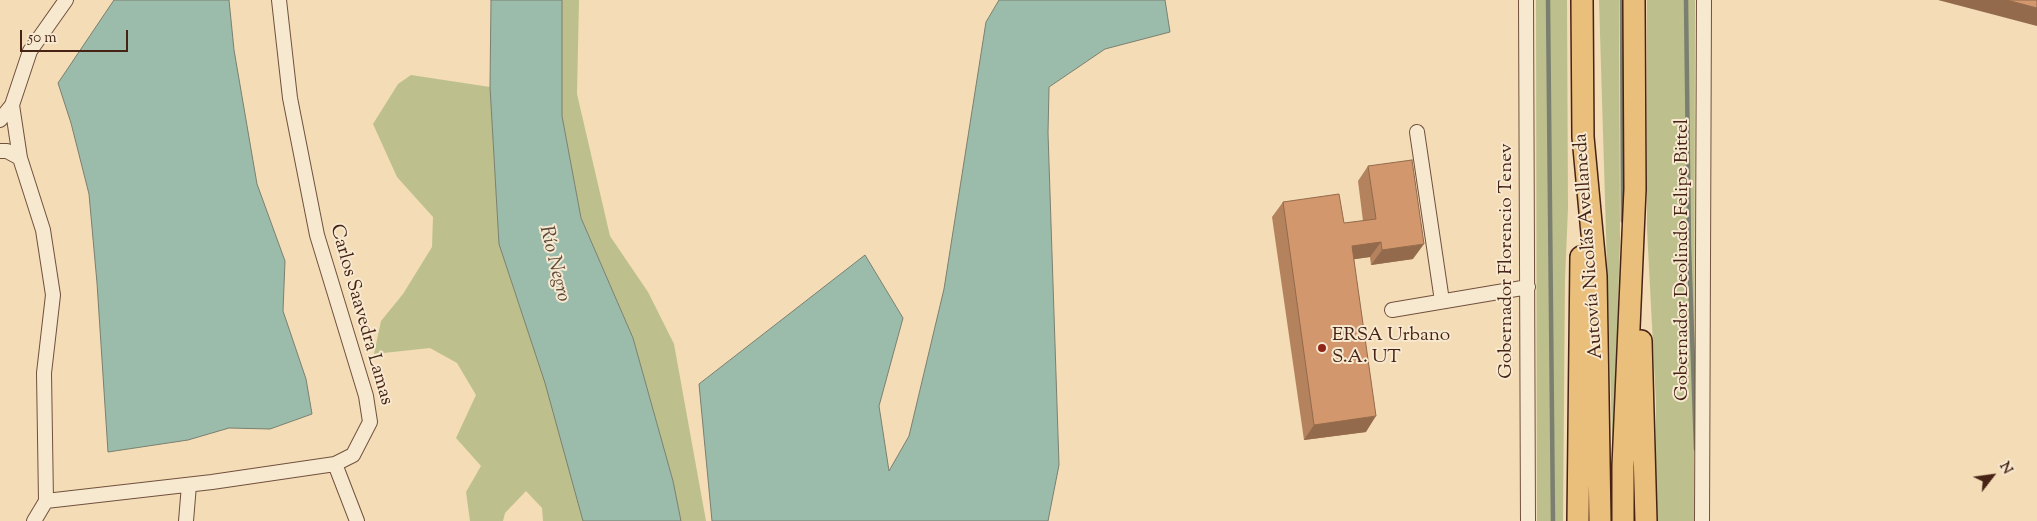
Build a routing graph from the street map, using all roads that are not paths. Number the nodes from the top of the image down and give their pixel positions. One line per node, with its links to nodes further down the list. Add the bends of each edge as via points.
1 (66, 0): 7 (street, via 30,50)
2 (279, 0): 17 (street, Carlos Saavedra Lamas, via 290,98 317,235 366,396 370,422 353,455)
3 (1526, 0): 14 (street, Gobernador Florencio Tenev)
4 (1582, 0): 10 (highway, Autovía Nicolás Avellaneda)
5 (1634, 0): 13 (highway, Autovía Nicolás Avellaneda)
6 (1704, 0): 28 (street, Gobernador Deolindo Felipe Bittel)
7 (12, 105): 8 (street); 12 (street)
8 (0, 120)
9 (1417, 132): 15 (street)
10 (1583, 137): 24 (highway); 25 (highway, Autovía Nicolás Avellaneda, via 1596,276)
11 (0, 151): 12 (street)
12 (20, 158): 19 (street, via 43,230 54,295 44,373)
13 (1635, 189): 26 (highway, Autovía Nicolás Avellaneda); 27 (highway)
14 (1528, 287): 15 (street); 23 (street, Gobernador Florencio Tenev)
15 (1442, 301): 16 (street)
16 (1392, 310)
17 (335, 464): 18 (street, Carlos Saavedra Lamas); 22 (street)
18 (189, 485): 19 (street, Carlos Saavedra Lamas); 21 (street)
19 (46, 501): 20 (street)
20 (34, 521)
21 (186, 521)
22 (357, 521)
23 (1528, 521)
24 (1578, 521)
25 (1600, 521)
26 (1623, 521)
27 (1646, 521)
28 (1702, 521)

